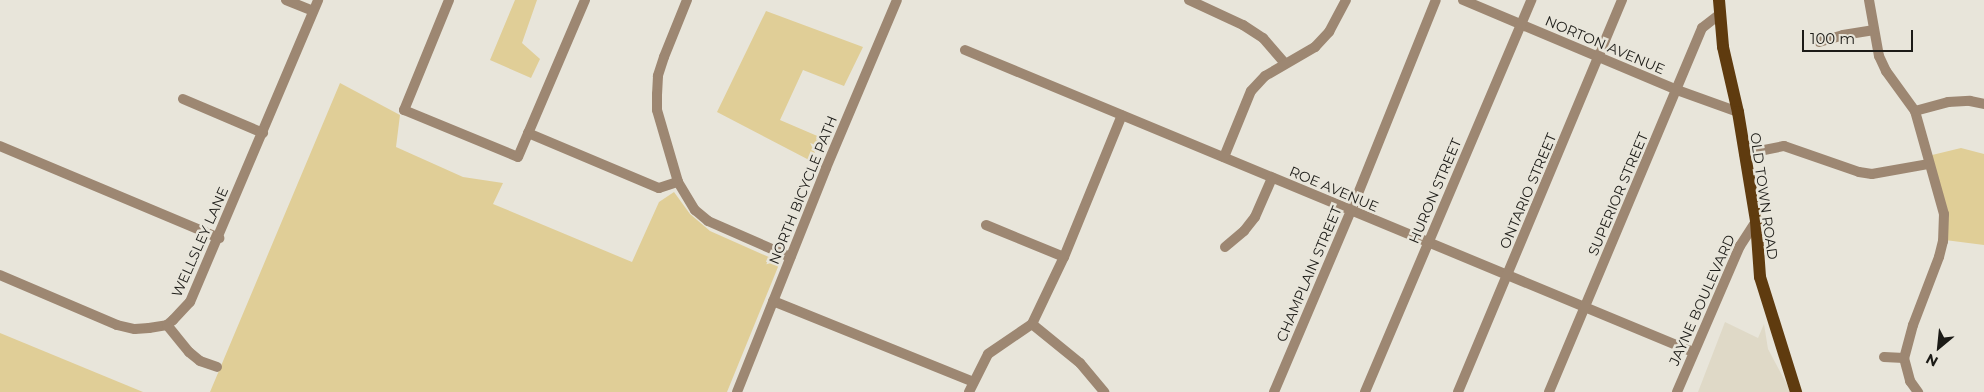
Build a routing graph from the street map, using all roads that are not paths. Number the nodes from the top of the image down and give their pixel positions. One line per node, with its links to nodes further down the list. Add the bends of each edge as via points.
1 (286, 0): 15 (street)
2 (318, 0): 15 (street, WELLSLEY LANE)
3 (450, 0): 30 (street, via 404,110 518,157)
4 (585, 0): 30 (street)
5 (688, 0): 36 (street, via 664,56 656,94 657,110)
6 (897, 0): 43 (street, NORTH BICYCLE PATH)
7 (1189, 0): 22 (street, via 1263,38)
8 (1346, 0): 22 (street, via 1329,32 1315,47)
9 (1436, 0): 37 (street, CHAMPLAIN STREET)
10 (1463, 0): 17 (street, NORTON AVENUE)
11 (1531, 0): 17 (street, HURON STREET)
12 (1622, 0): 21 (street, ONTARIO STREET)
13 (1719, 0): 16 (main road, OLD TOWN ROAD)
14 (1869, 0): 18 (street)
15 (313, 11): 29 (street, WELLSLEY LANE)
16 (1720, 14): 23 (street, SUPERIOR STREET, via 1702,28); 27 (main road, OLD TOWN ROAD, via 1723,47)
17 (1521, 25): 21 (street, NORTON AVENUE); 41 (street, HURON STREET)
18 (1873, 30): 19 (street, via 1843,34); 26 (street, via 1886,71)
19 (1819, 42)
20 (965, 50): 28 (street, ROE AVENUE)
21 (1599, 57): 23 (street, NORTON AVENUE); 46 (street, ONTARIO STREET)
22 (1285, 63): 33 (street, via 1265,76 1251,91)
23 (1677, 90): 27 (street, NORTON AVENUE); 48 (street, SUPERIOR STREET)
24 (183, 99): 29 (street)
25 (1984, 104): 26 (street, via 1948,102)
26 (1915, 111): 34 (street)
27 (1738, 112): 32 (main road, OLD TOWN ROAD)
28 (1122, 115): 33 (street, ROE AVENUE); 44 (street)
29 (263, 132): 40 (street, WELLSLEY LANE)
30 (528, 133): 36 (street, via 659,188)
31 (0, 146): 40 (street)
32 (1744, 154): 34 (street, via 1784,146 1872,174); 38 (main road, OLD TOWN ROAD)
33 (1224, 157): 35 (street, ROE AVENUE)
34 (1929, 164): 53 (street, via 1944,214 1943,241)
35 (1272, 178): 37 (street, ROE AVENUE); 42 (street, via 1255,217)
36 (678, 182): 43 (street, via 695,210 708,221)
37 (1351, 210): 41 (street, ROE AVENUE); 59 (street, CHAMPLAIN STREET)
38 (1756, 221): 51 (street, JAYNE BOULEVARD, via 1740,246); 64 (main road, OLD TOWN ROAD, via 1760,277)
39 (986, 225): 44 (street)
40 (219, 238): 50 (street, WELLSLEY LANE, via 190,302)
41 (1428, 243): 46 (street, ROE AVENUE); 60 (street, HURON STREET)
42 (1225, 247)
43 (790, 257): 47 (street, NORTH BICYCLE PATH)
44 (1064, 257): 49 (street)
45 (0, 275): 50 (street, via 117,324 136,329)
46 (1508, 276): 48 (street, ROE AVENUE); 61 (street, ONTARIO STREET)
47 (773, 301): 55 (street); 56 (street, NORTH BICYCLE PATH)
48 (1585, 308): 51 (street, ROE AVENUE); 62 (street, SUPERIOR STREET)
49 (1032, 324): 55 (street, via 988,354); 58 (street, via 1080,363)
50 (167, 325): 54 (street, via 189,352 200,361)
51 (1693, 352): 63 (street, JAYNE BOULEVARD)
52 (1884, 357): 53 (street)
53 (1904, 358): 65 (street, via 1910,380)
54 (217, 367)
55 (973, 382): 57 (street)
56 (737, 392)
57 (969, 392)
58 (1104, 392)
59 (1274, 392)
60 (1365, 392)
61 (1458, 392)
62 (1550, 392)
63 (1677, 392)
64 (1796, 392)
65 (1918, 392)

